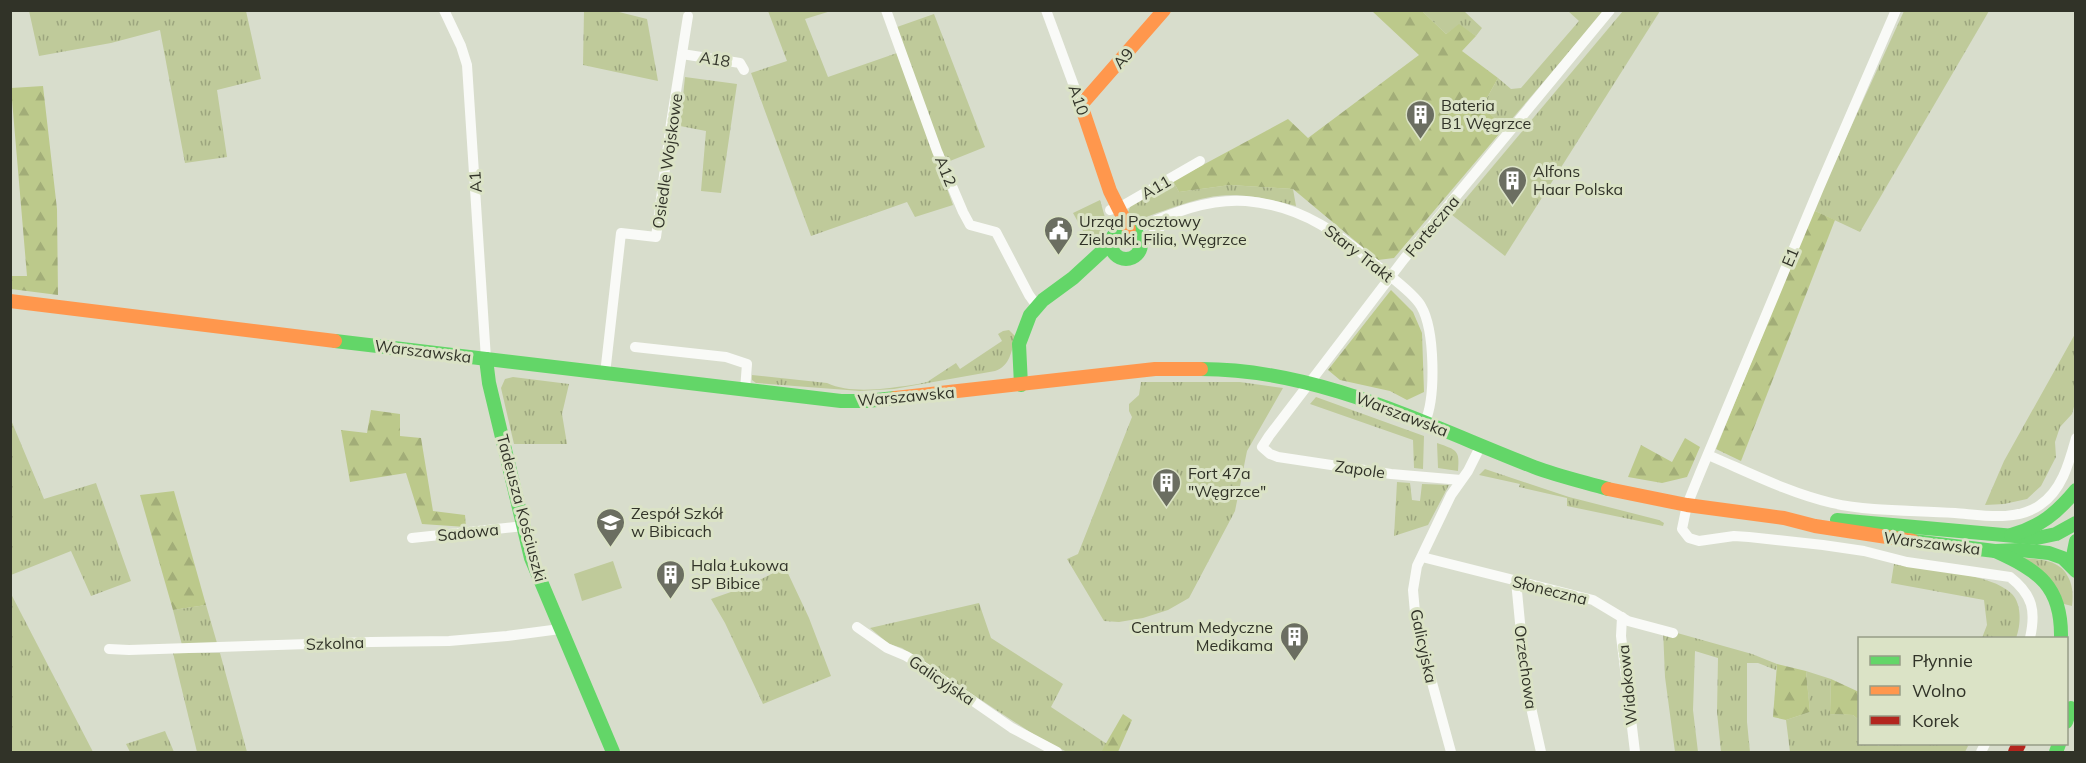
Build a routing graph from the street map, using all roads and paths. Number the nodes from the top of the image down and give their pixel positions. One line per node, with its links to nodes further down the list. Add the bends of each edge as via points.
1 (444, 10): 25 (street, A1, via 467,65)
2 (886, 10): 23 (street, A12, via 963,212 970,225 996,232)
3 (1046, 10): 12 (street, A10)
4 (1610, 10): 20 (street, Forteczna)
5 (1896, 10): 11 (street, E1)
6 (1159, 12): 12 (main road, A9)
7 (688, 16): 8 (street, Osiedle Wojskowe)
8 (682, 54): 10 (street, A18, via 740,63); 26 (street, Osiedle Wojskowe, via 656,237 621,233)
9 (1863, 66): 11 (street)
10 (744, 70)
11 (1856, 103): 33 (street, E1)
12 (1081, 105): 14 (main road, A10)
13 (1200, 161): 14 (street, A11)
14 (1114, 209): 16 (main road, A10); 17 (main road, A10)
15 (1174, 215): 16 (street, Stary Trakt); 18 (street, Stary Trakt); 20 (street, Stary Trakt, via 1200,205 1231,201 1279,206 1329,228)
16 (1130, 229): 17 (main road, via 1121,230); 18 (main road, via 1139,236)
17 (1113, 239): 19 (main road, via 1113,251); 21 (main road)
18 (1141, 245): 19 (main road, via 1135,256)
19 (1119, 257): 21 (main road)
20 (1391, 277): 29 (street, Stary Trakt, via 1420,303 1431,333 1431,400); 32 (street, Forteczna)
21 (1073, 278): 23 (main road)
22 (10, 300): 25 (main road, Warszawska)
23 (1037, 306): 27 (main road, via 1027,321 1020,344)
24 (635, 348): 28 (street, via 726,357 747,364)
25 (486, 359): 26 (main road, Warszawska); 39 (main road, Tadeusza Kościuszki)
26 (605, 374): 28 (main road, Warszawska)
27 (1020, 385): 28 (main road, Warszawska, via 867,401); 29 (main road, Warszawska, via 1173,369 1235,371 1330,388)
28 (745, 390)
29 (1425, 422): 31 (main road, Warszawska)
30 (2076, 438): 33 (street, via 2061,482 2048,499 2028,511 2001,516 1834,504)
31 (1481, 445): 34 (street, Galicyjska); 36 (main road, Warszawska, via 1580,482)
32 (1262, 447): 34 (street, Zapole, via 1278,457)
33 (1708, 455): 36 (street, E1)
34 (1461, 480): 44 (street, Galicyjska)
35 (2076, 490): 40 (main road, via 2043,524)
36 (1687, 505): 37 (main road, Warszawska); 52 (street, E1, via 1682,529 1689,538 1699,541 1734,536 1823,545 2010,577 2030,601)
37 (1784, 518): 40 (main road, Warszawska, via 1815,517); 43 (main road, Warszawska, via 1880,537)
38 (2076, 523): 40 (main road, Warszawska, via 2045,537)
39 (524, 526): 41 (street, Sadowa); 50 (main road, Tadeusza Kościuszki, via 531,558)
40 (2011, 535)
41 (412, 538)
42 (2076, 541): 45 (main road)
43 (1995, 551): 45 (main road, Warszawska, via 2054,554); 53 (main road, via 2029,566 2051,588 2061,611)
44 (1422, 557): 46 (street, Słoneczna); 60 (street, Galicyjska, via 1413,590 1416,624)
45 (2076, 570)
46 (1515, 581): 47 (street, Słoneczna, via 1593,600); 61 (street, Orzechowa, via 1526,685)
47 (1622, 617): 51 (street, Słoneczna); 62 (street, Widokowa)
48 (2072, 622): 54 (main road)
49 (857, 627): 59 (street, Galicyjska)
50 (560, 629): 55 (street, Szkolna, via 449,641); 58 (main road, Tadeusza Kościuszki)
51 (1673, 633)
52 (2030, 637)
53 (2061, 637)
54 (2068, 638)
55 (109, 649)
56 (2071, 708): 57 (main road)
57 (2068, 718)
58 (613, 753)
59 (1057, 753)
60 (1451, 753)
61 (1541, 753)
62 (1635, 753)

